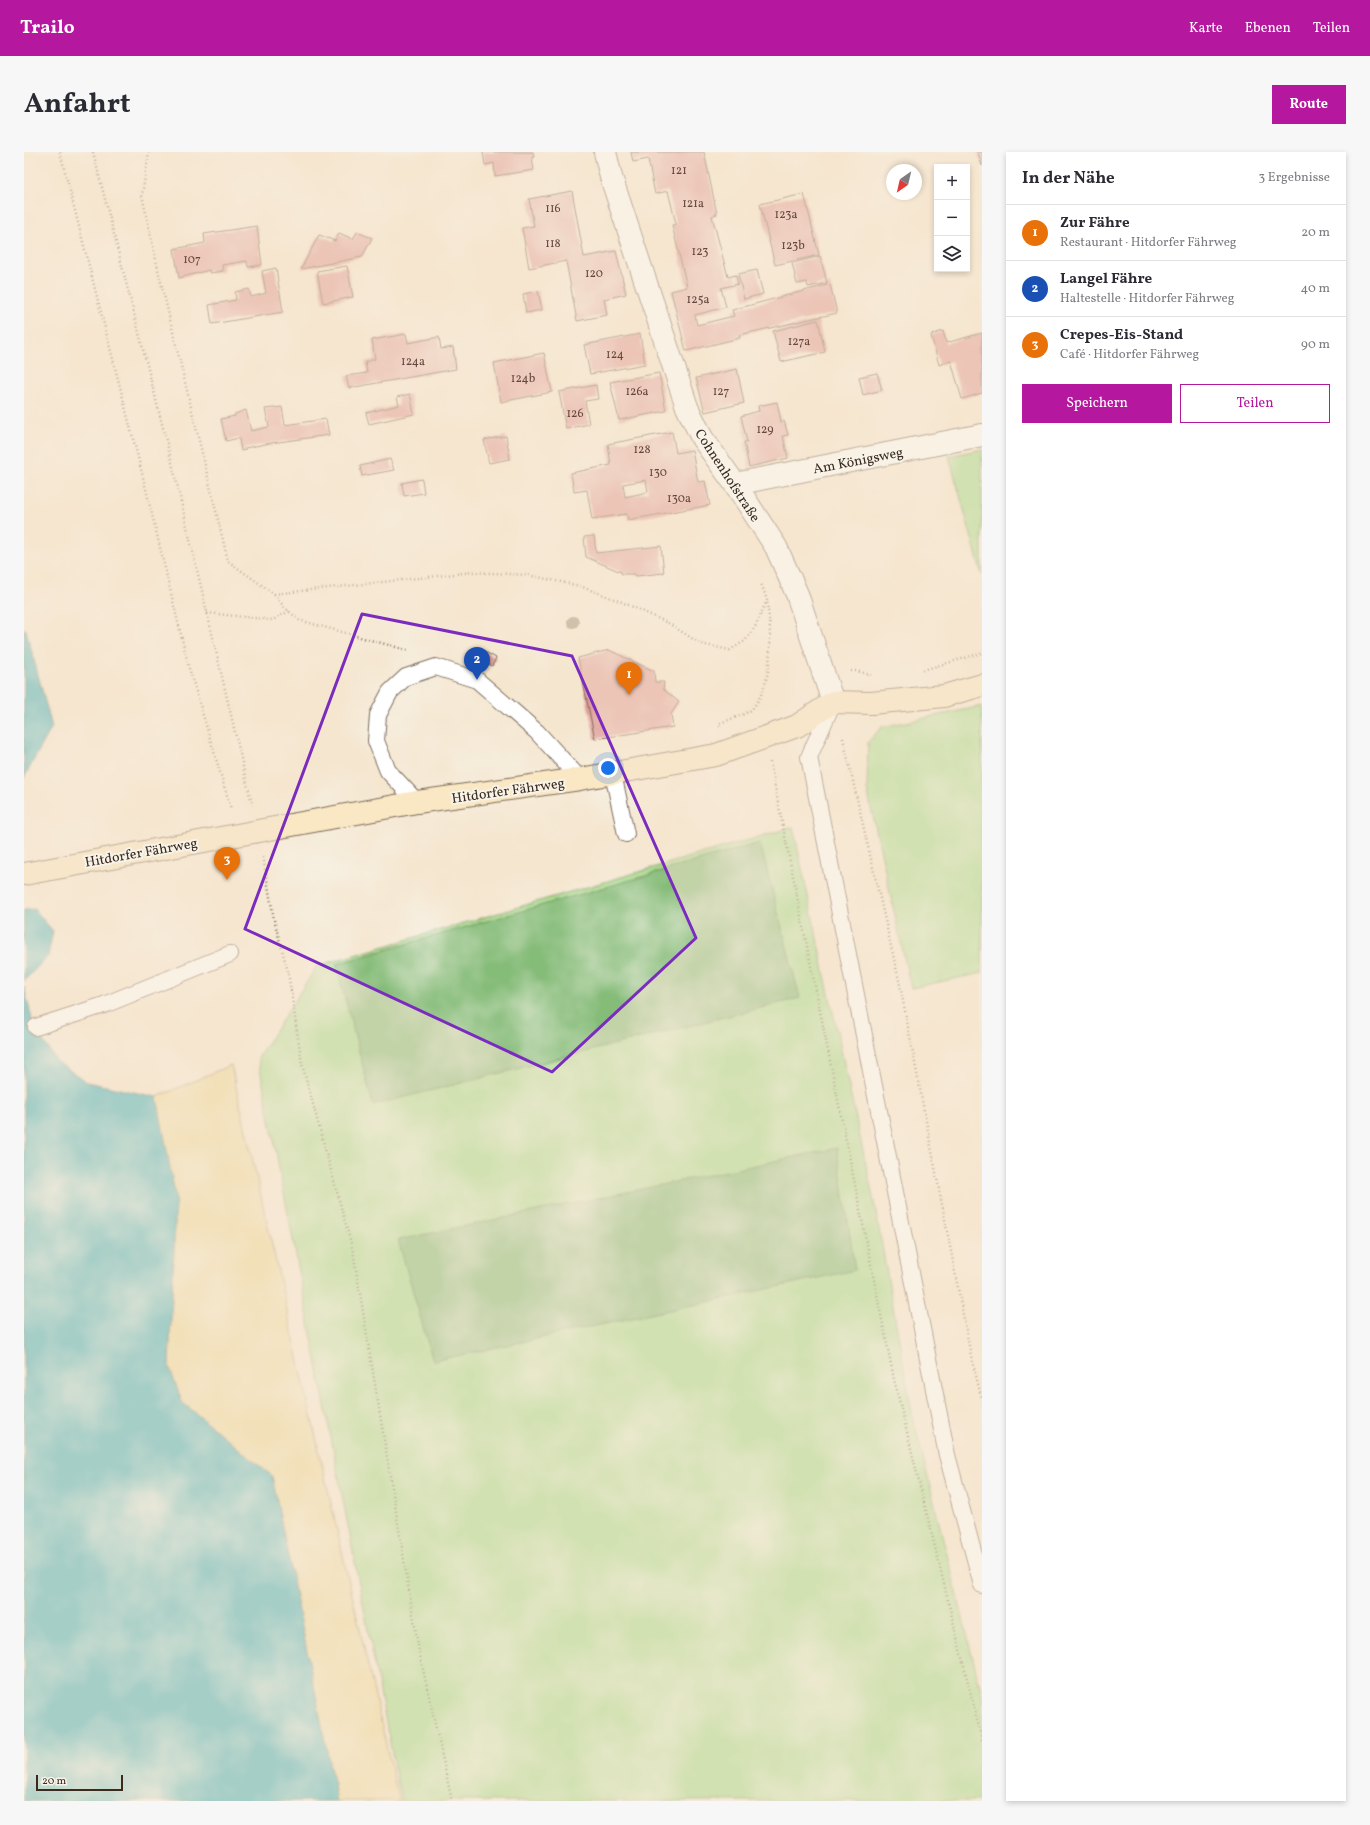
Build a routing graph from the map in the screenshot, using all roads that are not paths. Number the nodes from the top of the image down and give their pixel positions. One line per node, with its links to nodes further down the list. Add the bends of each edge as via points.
1 (605, 152): 3 (street, Cohnenhofstraße, via 687,407 702,438)
2 (982, 435): 3 (street, Am Königsweg)
3 (735, 484): 5 (street, Cohnenhofstraße, via 776,547 797,594)
4 (982, 685): 5 (street, via 944,696 871,703)
5 (833, 702): 6 (street, Hitdorfer Fährweg, via 797,726 716,755); 13 (lane, via 809,757 947,1455)
6 (613, 774): 7 (street, Hitdorfer Fährweg); 9 (lane)
7 (580, 779): 8 (street, Hitdorfer Fährweg); 8 (lane, via 536,732 477,680 436,666 406,678 390,692 378,715 376,741 388,771)
8 (418, 802): 10 (street, Hitdorfer Fährweg)
9 (626, 834)
10 (24, 874)
11 (230, 954): 12 (lane, via 104,1005)
12 (36, 1027)
13 (982, 1585)

